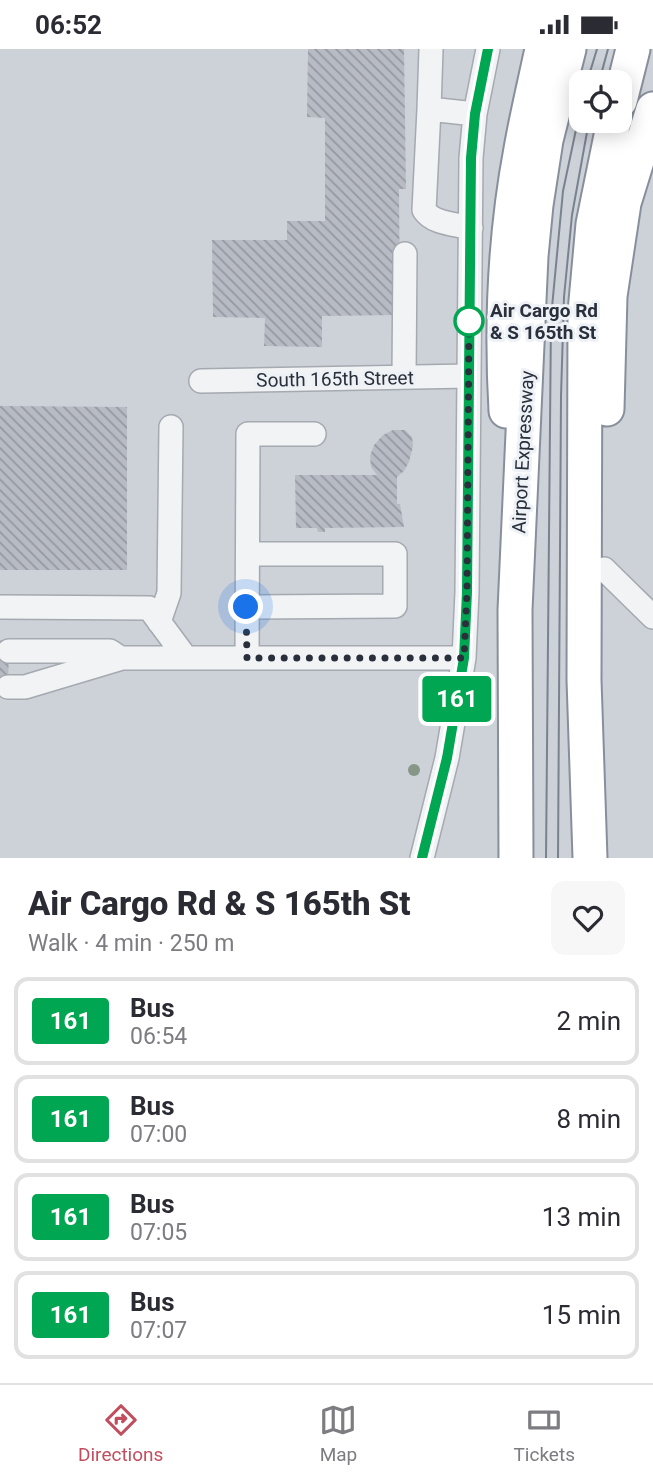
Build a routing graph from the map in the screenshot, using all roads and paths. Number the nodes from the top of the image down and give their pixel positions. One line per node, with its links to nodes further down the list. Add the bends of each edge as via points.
1 (431, 49): 7 (street)
2 (488, 49): 9 (street)
3 (542, 49): 22 (highway, via 520,151 503,362)
4 (569, 49): 22 (highway, Airport Expressway, via 546,140 531,256)
5 (633, 49): 6 (highway)
6 (628, 70)
7 (429, 109): 9 (street); 11 (street, via 424,210 434,220)
8 (653, 109): 19 (highway, via 624,203 610,296)
9 (475, 114): 11 (street)
10 (612, 133): 31 (highway, via 593,224 585,312 584,680)
11 (471, 228): 13 (street)
12 (405, 254): 14 (street)
13 (469, 376): 14 (street, South 165th Street); 29 (street)
14 (404, 377): 15 (street, South 165th Street)
15 (201, 381)
16 (171, 427): 24 (street, via 169,593)
17 (314, 434): 18 (street, via 248,434)
18 (248, 554): 21 (street); 21 (street, via 394,554 395,606)
19 (604, 569): 23 (street); 31 (highway, via 604,681)
20 (0, 607): 24 (street, via 149,608)
21 (246, 607): 28 (street)
22 (515, 610): 33 (highway, Airport Expressway)
23 (653, 617)
24 (159, 622): 27 (street)
25 (9, 651): 26 (street, via 110,651)
26 (122, 658): 27 (street); 30 (street, via 25,687)
27 (186, 658): 28 (street)
28 (247, 658): 29 (street)
29 (464, 658): 32 (street, via 447,758)
30 (8, 687)
31 (590, 848)
32 (422, 858)
33 (516, 858)

